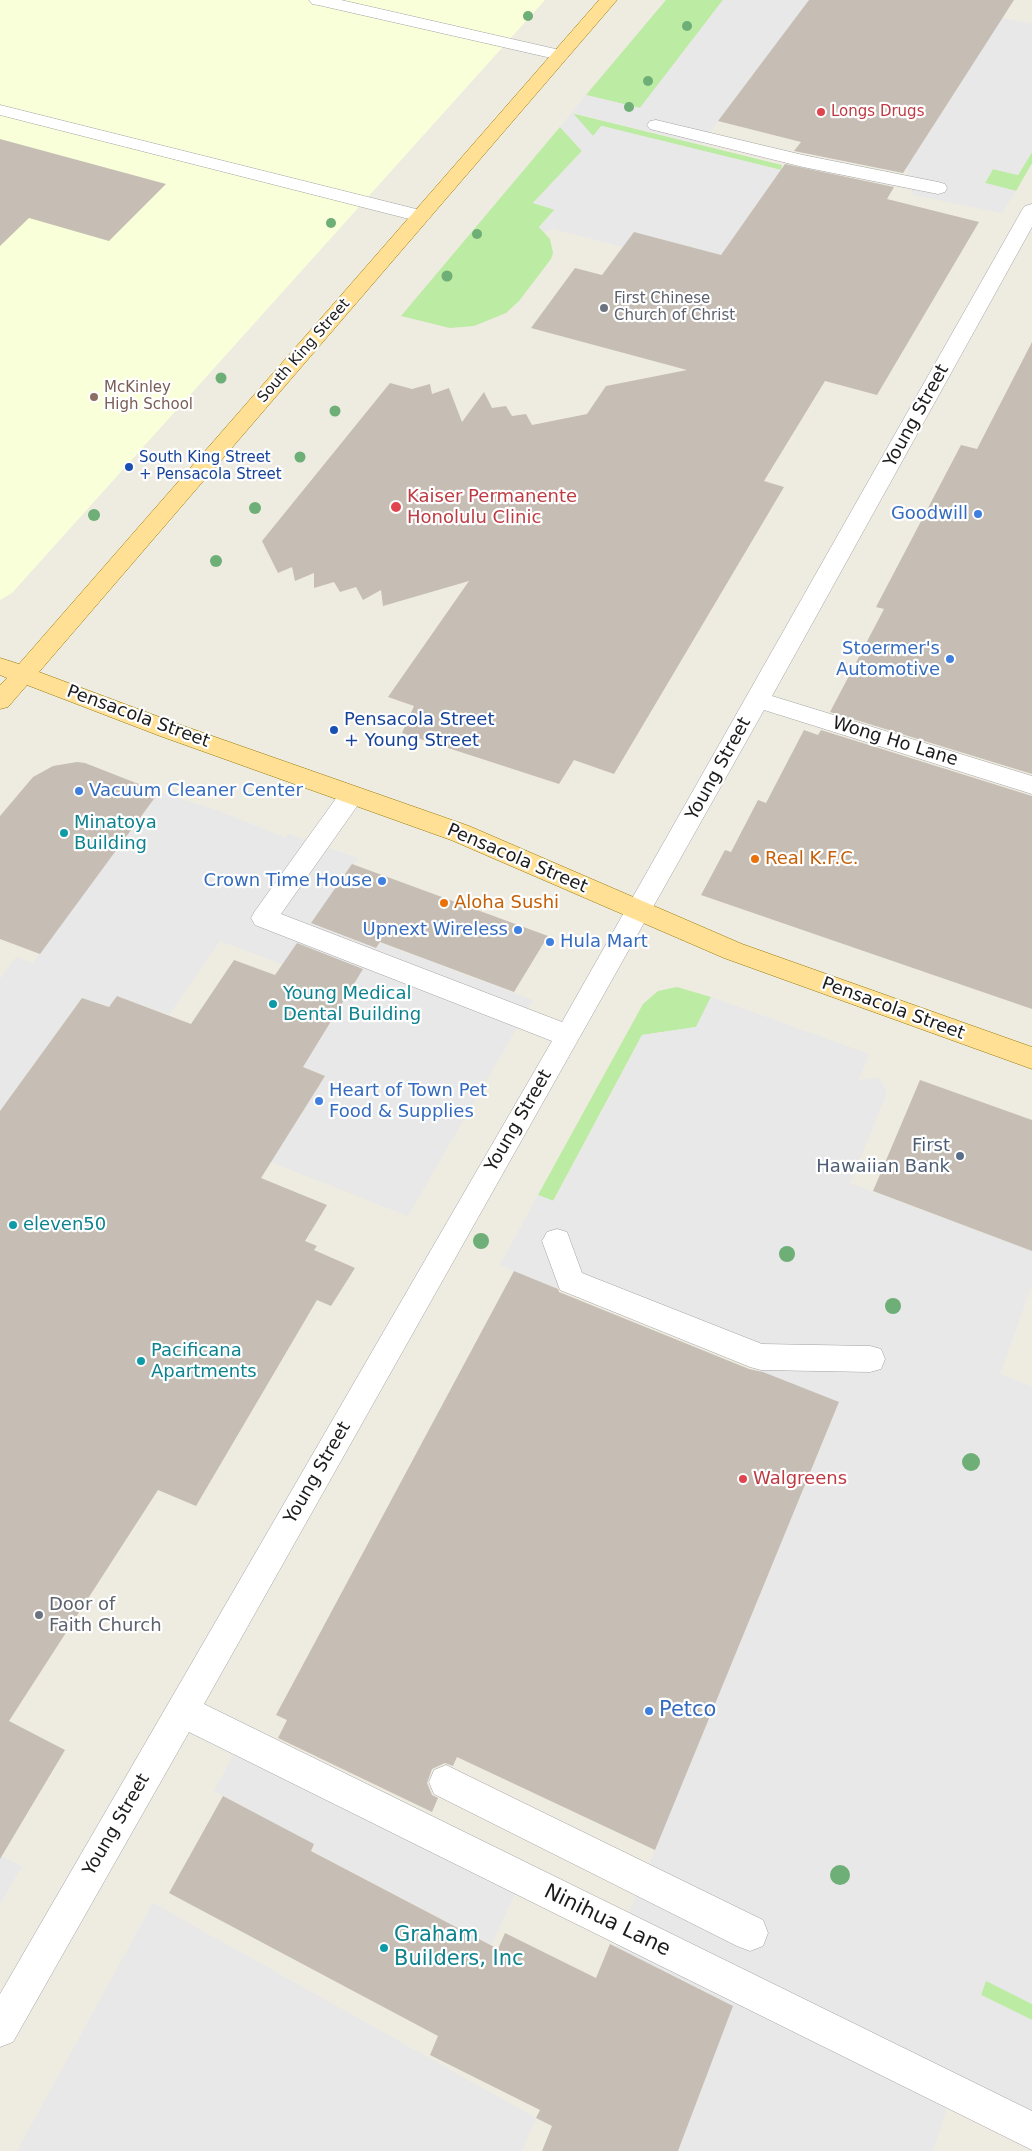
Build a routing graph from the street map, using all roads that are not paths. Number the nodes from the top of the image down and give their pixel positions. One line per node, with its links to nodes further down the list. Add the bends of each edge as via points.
1 (318, 0): 3 (street)
2 (608, 0): 3 (main road, South King Street)
3 (560, 55): 8 (main road, South King Street)
4 (0, 110): 8 (street)
5 (656, 125): 6 (street, via 803,161)
6 (938, 188)
7 (1032, 210): 11 (street, Young Street)
8 (421, 216): 10 (main road, South King Street)
9 (0, 666): 10 (main road, Pensacola Street)
10 (24, 674): 12 (main road, South King Street); 14 (main road, Pensacola Street)
11 (758, 700): 13 (street, Wong Ho Lane); 15 (street, Young Street)
12 (0, 701)
13 (1032, 785)
14 (351, 796): 15 (main road, Pensacola Street, via 460,833); 16 (street, via 264,918)
15 (640, 911): 16 (street, Young Street); 17 (main road, Pensacola Street, via 733,951)
16 (568, 1036): 20 (street, Young Street)
17 (1032, 1058)
18 (557, 1241): 19 (street, via 570,1281 761,1357)
19 (870, 1359)
20 (183, 1711): 23 (street, Young Street); 24 (street, Ninihua Lane)
21 (446, 1782): 22 (street)
22 (750, 1933)
23 (0, 2029)
24 (1032, 2131)

